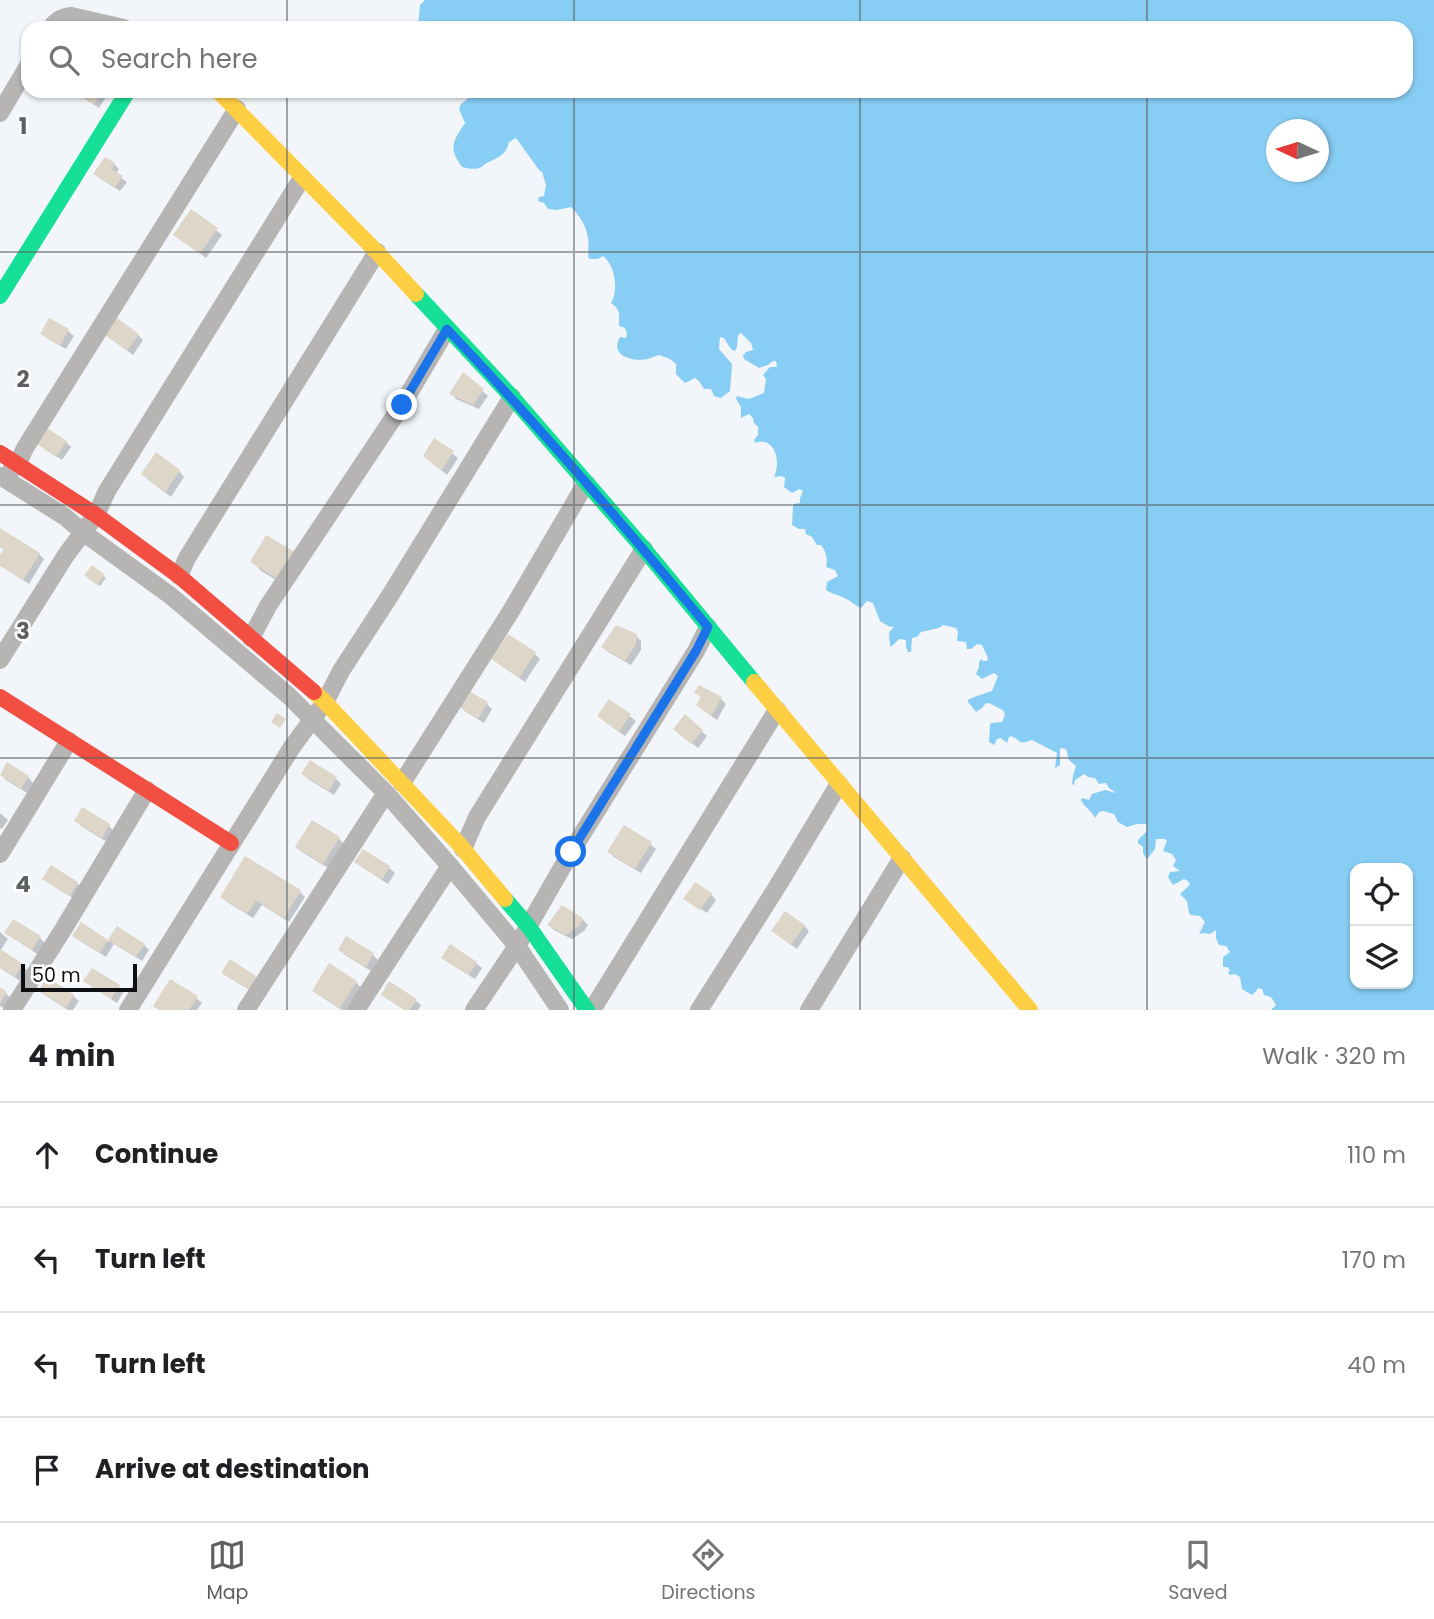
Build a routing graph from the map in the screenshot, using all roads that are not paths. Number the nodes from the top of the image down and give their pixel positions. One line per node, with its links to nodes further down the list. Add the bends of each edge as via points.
1 (57, 21): 2 (street, via 71,16)
2 (96, 21)
3 (21, 78): 7 (street)
4 (124, 98): 10 (street)
5 (225, 98): 6 (street)
6 (237, 109): 8 (street); 14 (street)
7 (0, 113)
8 (302, 178): 9 (street); 17 (street)
9 (377, 252): 11 (street); 20 (street)
10 (0, 296)
11 (447, 329): 12 (street); 22 (street)
12 (512, 397): 16 (street); 25 (street)
13 (0, 453): 14 (street)
14 (18, 463): 15 (street); 17 (street)
15 (2, 481): 18 (street, via 64,516)
16 (586, 483): 19 (street); 30 (street, via 511,611)
17 (96, 515): 18 (street); 20 (street)
18 (84, 533): 23 (street); 27 (street, via 171,596)
19 (644, 549): 21 (street); 33 (street, via 477,817)
20 (179, 576): 22 (street)
21 (708, 627): 26 (street); 37 (street)
22 (251, 638): 25 (street)
23 (0, 660)
24 (0, 697): 28 (street)
25 (325, 702): 27 (street); 30 (street)
26 (776, 710): 29 (street); 45 (street)
27 (313, 719): 30 (street); 32 (street)
28 (69, 741): 31 (street); 34 (street)
29 (839, 784): 35 (street); 46 (street)
30 (394, 788): 33 (street); 36 (street); 41 (street)
31 (147, 790): 32 (street); 39 (street)
32 (231, 843): 40 (street)
33 (463, 849): 37 (street)
34 (0, 853)
35 (902, 858): 47 (street); 48 (street)
36 (450, 866): 38 (street); 42 (street)
37 (529, 927): 38 (street); 45 (street)
38 (517, 946): 43 (street); 44 (street)
39 (12, 1010)
40 (128, 1010)
41 (246, 1010)
42 (356, 1010)
43 (474, 1010)
44 (560, 1010)
45 (589, 1010)
46 (699, 1010)
47 (808, 1010)
48 (1030, 1010)

